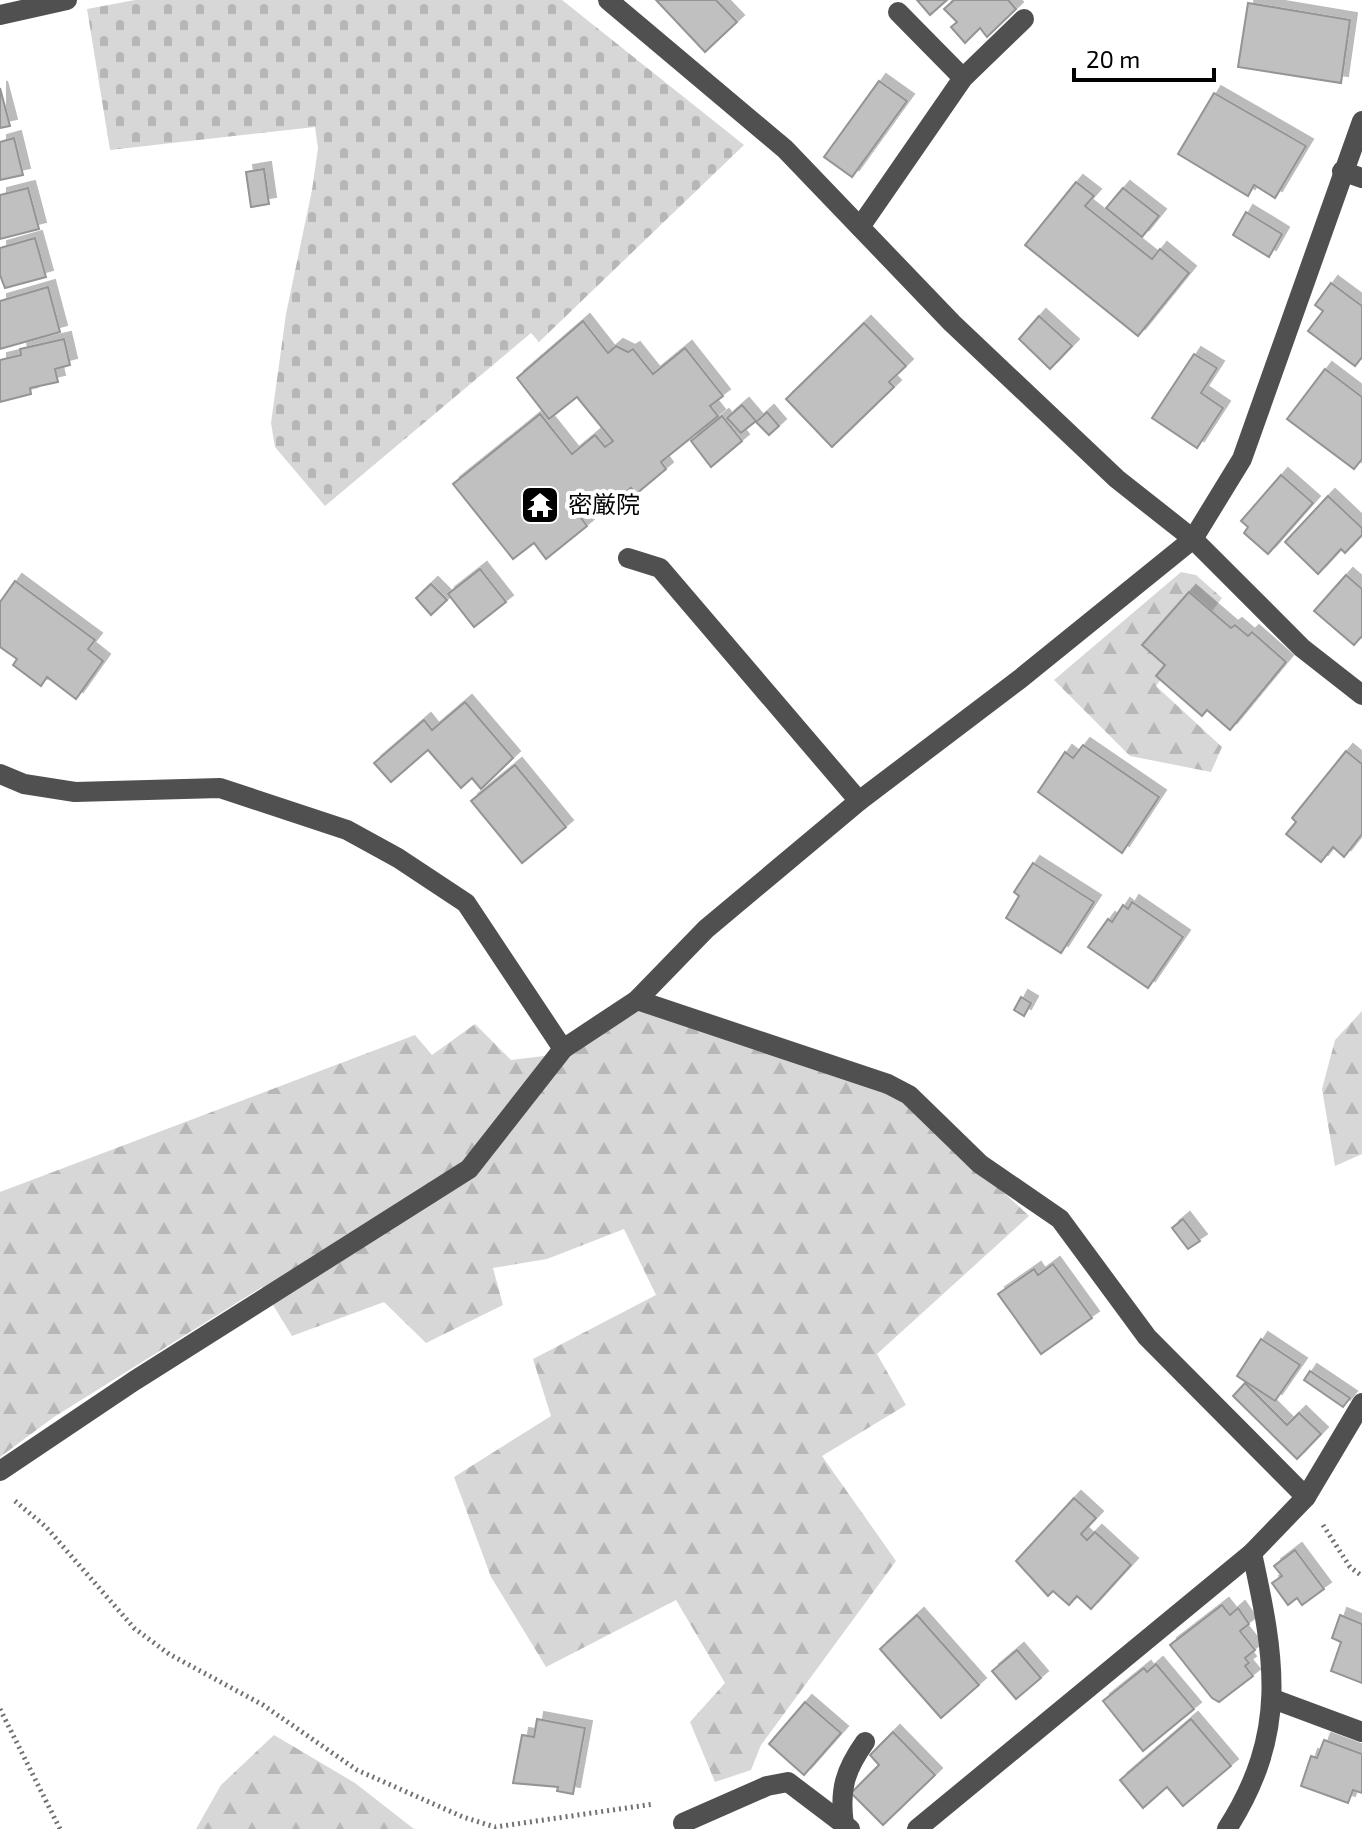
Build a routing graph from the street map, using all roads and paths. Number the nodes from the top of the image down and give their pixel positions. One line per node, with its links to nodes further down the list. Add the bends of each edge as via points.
1 (67, 0): 4 (street)
2 (620, 3): 10 (street, via 785,149)
3 (898, 12): 6 (street)
4 (0, 15)
5 (1024, 19): 6 (street)
6 (963, 78): 10 (street)
7 (1362, 121): 8 (street)
8 (1342, 171): 9 (street); 11 (street, via 1242,459)
9 (1362, 178)
10 (860, 227): 11 (street, via 952,323 1117,479)
11 (1193, 539): 13 (street, via 1302,648); 15 (street)
12 (628, 558): 15 (street, via 660,568)
13 (1362, 695)
14 (0, 774): 17 (street, via 24,784 75,792 220,788 347,830 466,903)
15 (859, 801): 16 (street, via 706,929)
16 (637, 1000): 17 (street); 20 (street, via 909,1095 980,1164 1060,1219 1147,1337)
17 (563, 1049): 19 (street, via 469,1169)
18 (1362, 1403): 20 (street)
19 (0, 1471)
20 (1306, 1497): 22 (street); 23 (path, via 1350,1567)
21 (11, 1499): 28 (path, via 46,1527 134,1628 169,1654 263,1705 357,1770 495,1827)
22 (1252, 1553): 24 (street, via 1272,1650); 32 (street)
23 (1362, 1576)
24 (1273, 1699): 26 (street); 33 (street, via 1257,1774)
25 (0, 1709): 31 (path)
26 (1362, 1732)
27 (865, 1742): 30 (street, via 847,1768 840,1798)
28 (659, 1803)
29 (683, 1823): 30 (street, via 788,1782)
30 (847, 1826)
31 (60, 1829)
32 (917, 1829)
33 (1227, 1829)

